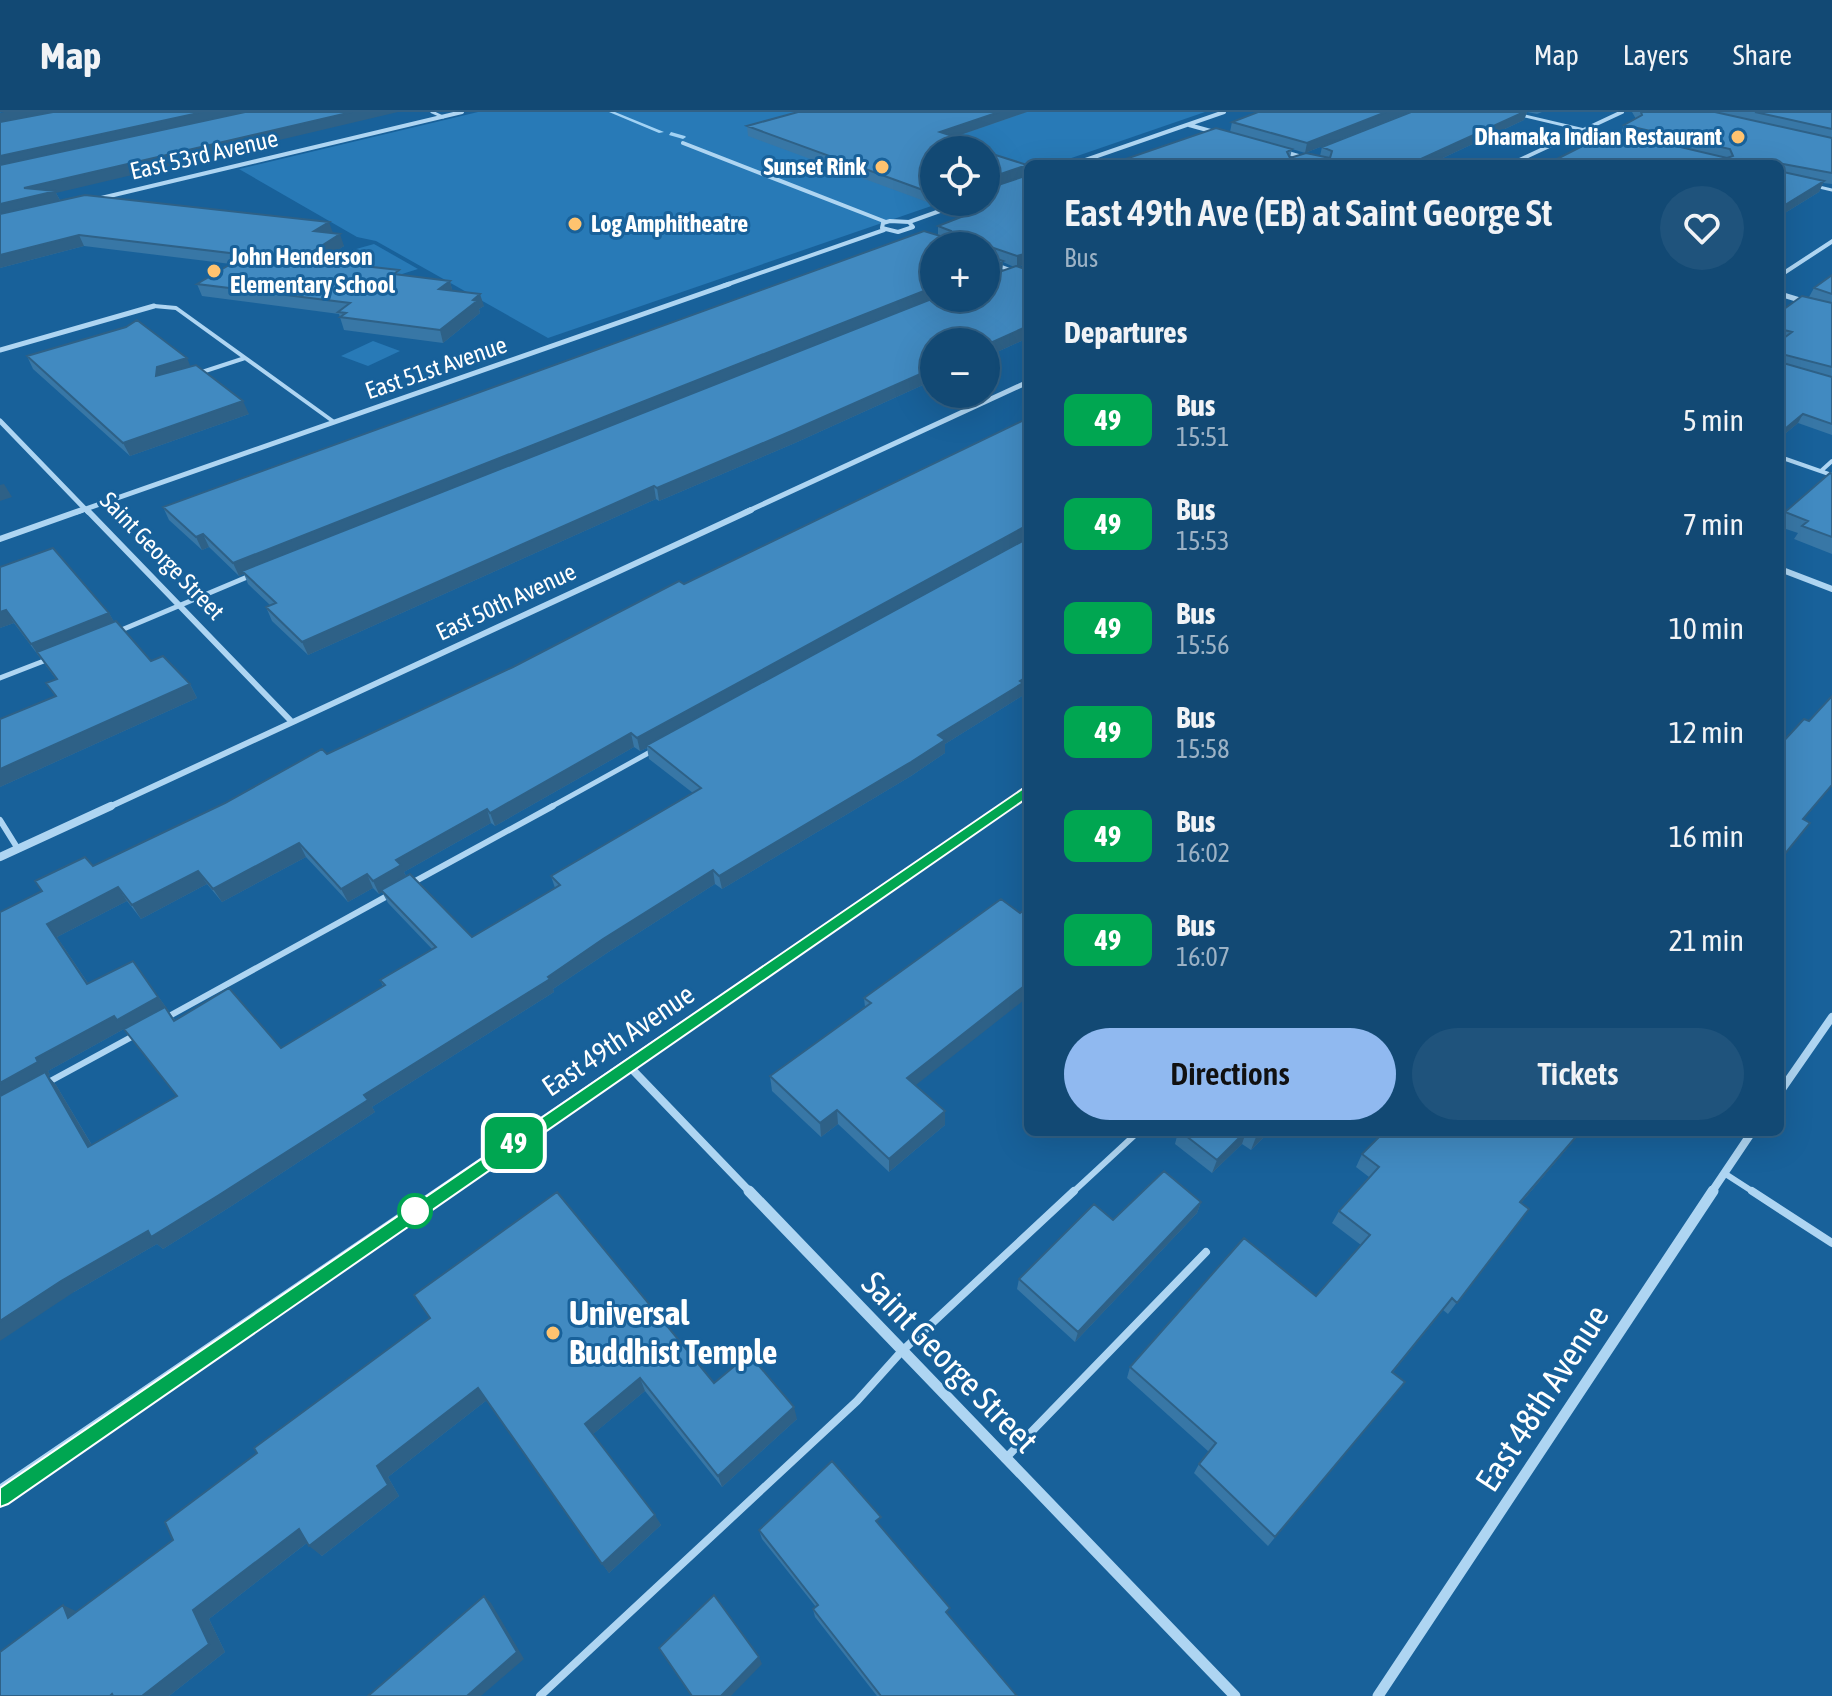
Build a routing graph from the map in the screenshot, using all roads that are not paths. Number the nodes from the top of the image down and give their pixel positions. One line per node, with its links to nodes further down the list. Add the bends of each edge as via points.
1 (432, 112): 6 (lane)
2 (462, 112): 6 (street, East 53rd Avenue)
3 (1224, 112): 7 (street)
4 (1508, 112): 8 (lane)
5 (1622, 112): 8 (street)
6 (443, 117): 21 (street, East 53rd Avenue)
7 (1188, 125): 9 (street); 15 (street)
8 (1584, 130): 10 (lane); 18 (street)
9 (1222, 134)
10 (1610, 136)
11 (683, 143): 23 (street)
12 (1278, 150): 14 (street)
13 (1320, 152): 14 (lane)
14 (1305, 158): 16 (lane); 17 (street)
15 (1086, 160)
16 (1300, 160)
17 (1312, 160)
18 (1520, 160)
19 (1806, 184): 20 (lane)
20 (1832, 190)
21 (84, 202)
22 (926, 216): 24 (street)
23 (886, 222): 24 (street); 25 (street, via 881,225)
24 (909, 222): 25 (street, via 910,232)
25 (884, 230): 41 (street, East 51st Avenue)
26 (1830, 245): 30 (street)
27 (1000, 266): 29 (street)
28 (1024, 269): 29 (lane)
29 (1015, 272): 31 (lane); 32 (street)
30 (1784, 274)
31 (1007, 275)
32 (1024, 275)
33 (1784, 295): 34 (street)
34 (1811, 303)
35 (154, 306): 36 (street); 37 (lane, via 176,308)
36 (0, 350)
37 (245, 358): 38 (lane); 41 (lane)
38 (192, 375)
39 (1024, 384): 57 (street, East 50th Avenue)
40 (0, 421): 42 (street, Saint George Street)
41 (334, 422): 48 (street, East 51st Avenue)
42 (10, 431): 43 (lane); 48 (street, Saint George Street)
43 (0, 434)
44 (1784, 458): 46 (lane)
45 (1832, 461): 46 (lane)
46 (1821, 471): 47 (lane)
47 (1832, 475)
48 (87, 509): 49 (street, East 51st Avenue); 53 (street, Saint George Street)
49 (0, 539)
50 (1784, 571): 52 (street)
51 (260, 572): 53 (lane)
52 (1832, 589)
53 (178, 605): 54 (lane); 57 (street, Saint George Street)
54 (118, 631)
55 (59, 655): 56 (lane)
56 (0, 678)
57 (291, 721): 61 (street, East 50th Avenue)
58 (667, 743): 64 (lane)
59 (1024, 793): 66 (street, East 49th Avenue)
60 (0, 820): 61 (lane)
61 (18, 849): 62 (street, East 50th Avenue)
62 (0, 857)
63 (1832, 1017): 68 (street)
64 (153, 1025)
65 (139, 1033): 67 (lane)
66 (627, 1064): 74 (street, Saint George Street); 76 (street, East 49th Avenue)
67 (42, 1086)
68 (1784, 1086)
69 (1134, 1136): 74 (lane)
70 (1749, 1136): 71 (street, East 48th Avenue)
71 (1724, 1173): 72 (lane); 79 (street, East 48th Avenue)
72 (1832, 1243)
73 (1206, 1252): 75 (lane)
74 (901, 1352): 75 (street, Saint George Street); 77 (lane, via 857,1401)
75 (1005, 1460): 78 (street, Saint George Street)
76 (0, 1496)
77 (540, 1696)
78 (1235, 1696)
79 (1378, 1696)

